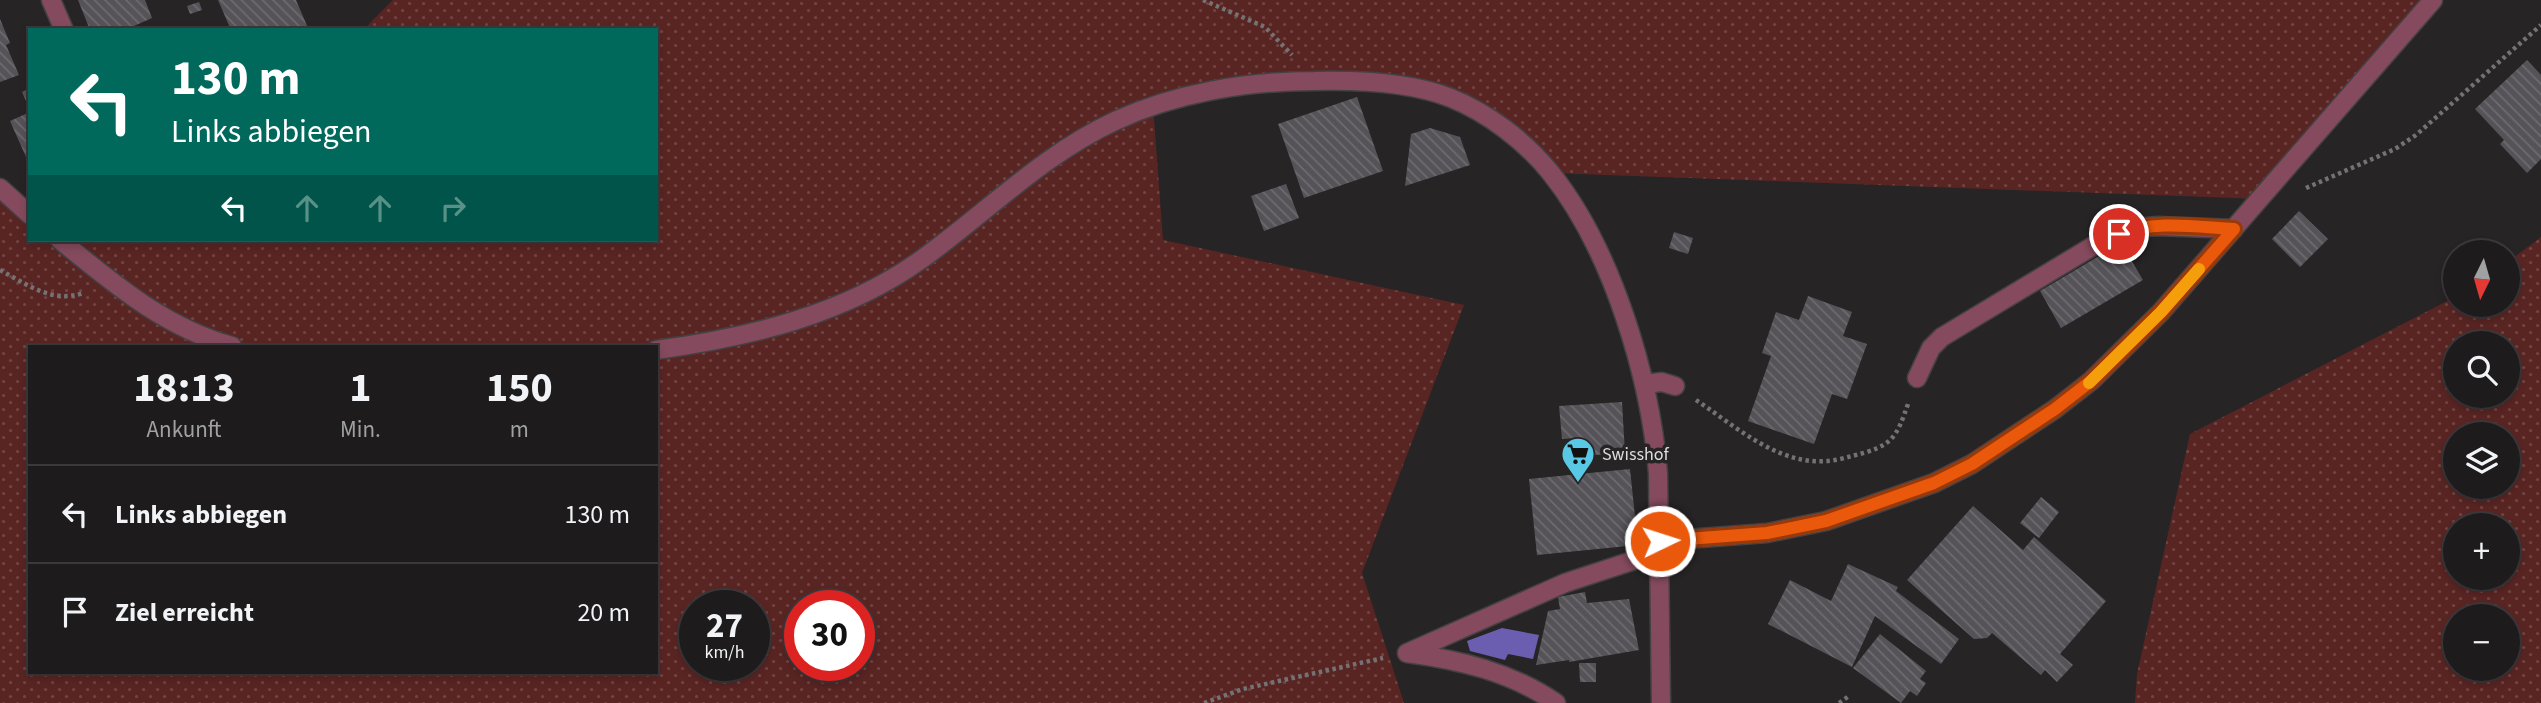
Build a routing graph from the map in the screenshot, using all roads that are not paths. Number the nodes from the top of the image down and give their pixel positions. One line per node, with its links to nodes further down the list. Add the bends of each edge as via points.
1 (51, 0): 3 (street)
2 (2434, 0): 6 (street)
3 (63, 28)
4 (0, 188): 5 (street)
5 (28, 213)
6 (2234, 229): 10 (street, via 2158,226 2135,228 2104,240 1942,337 1931,348); 13 (street, via 2161,312 2091,381 1972,464 1934,483 1826,521)
7 (63, 242): 8 (street, via 134,300)
8 (228, 345)
9 (658, 350): 11 (street, via 793,322 892,279 1045,162 1116,120 1201,93 1318,81 1373,83 1449,97 1528,148 1576,209 1593,242)
10 (1917, 378)
11 (1644, 384): 12 (street); 13 (street, via 1657,457)
12 (1675, 386)
13 (1660, 548): 14 (street, via 1565,583 1407,653 1486,668); 15 (street)
14 (1556, 703)
15 (1661, 703)

